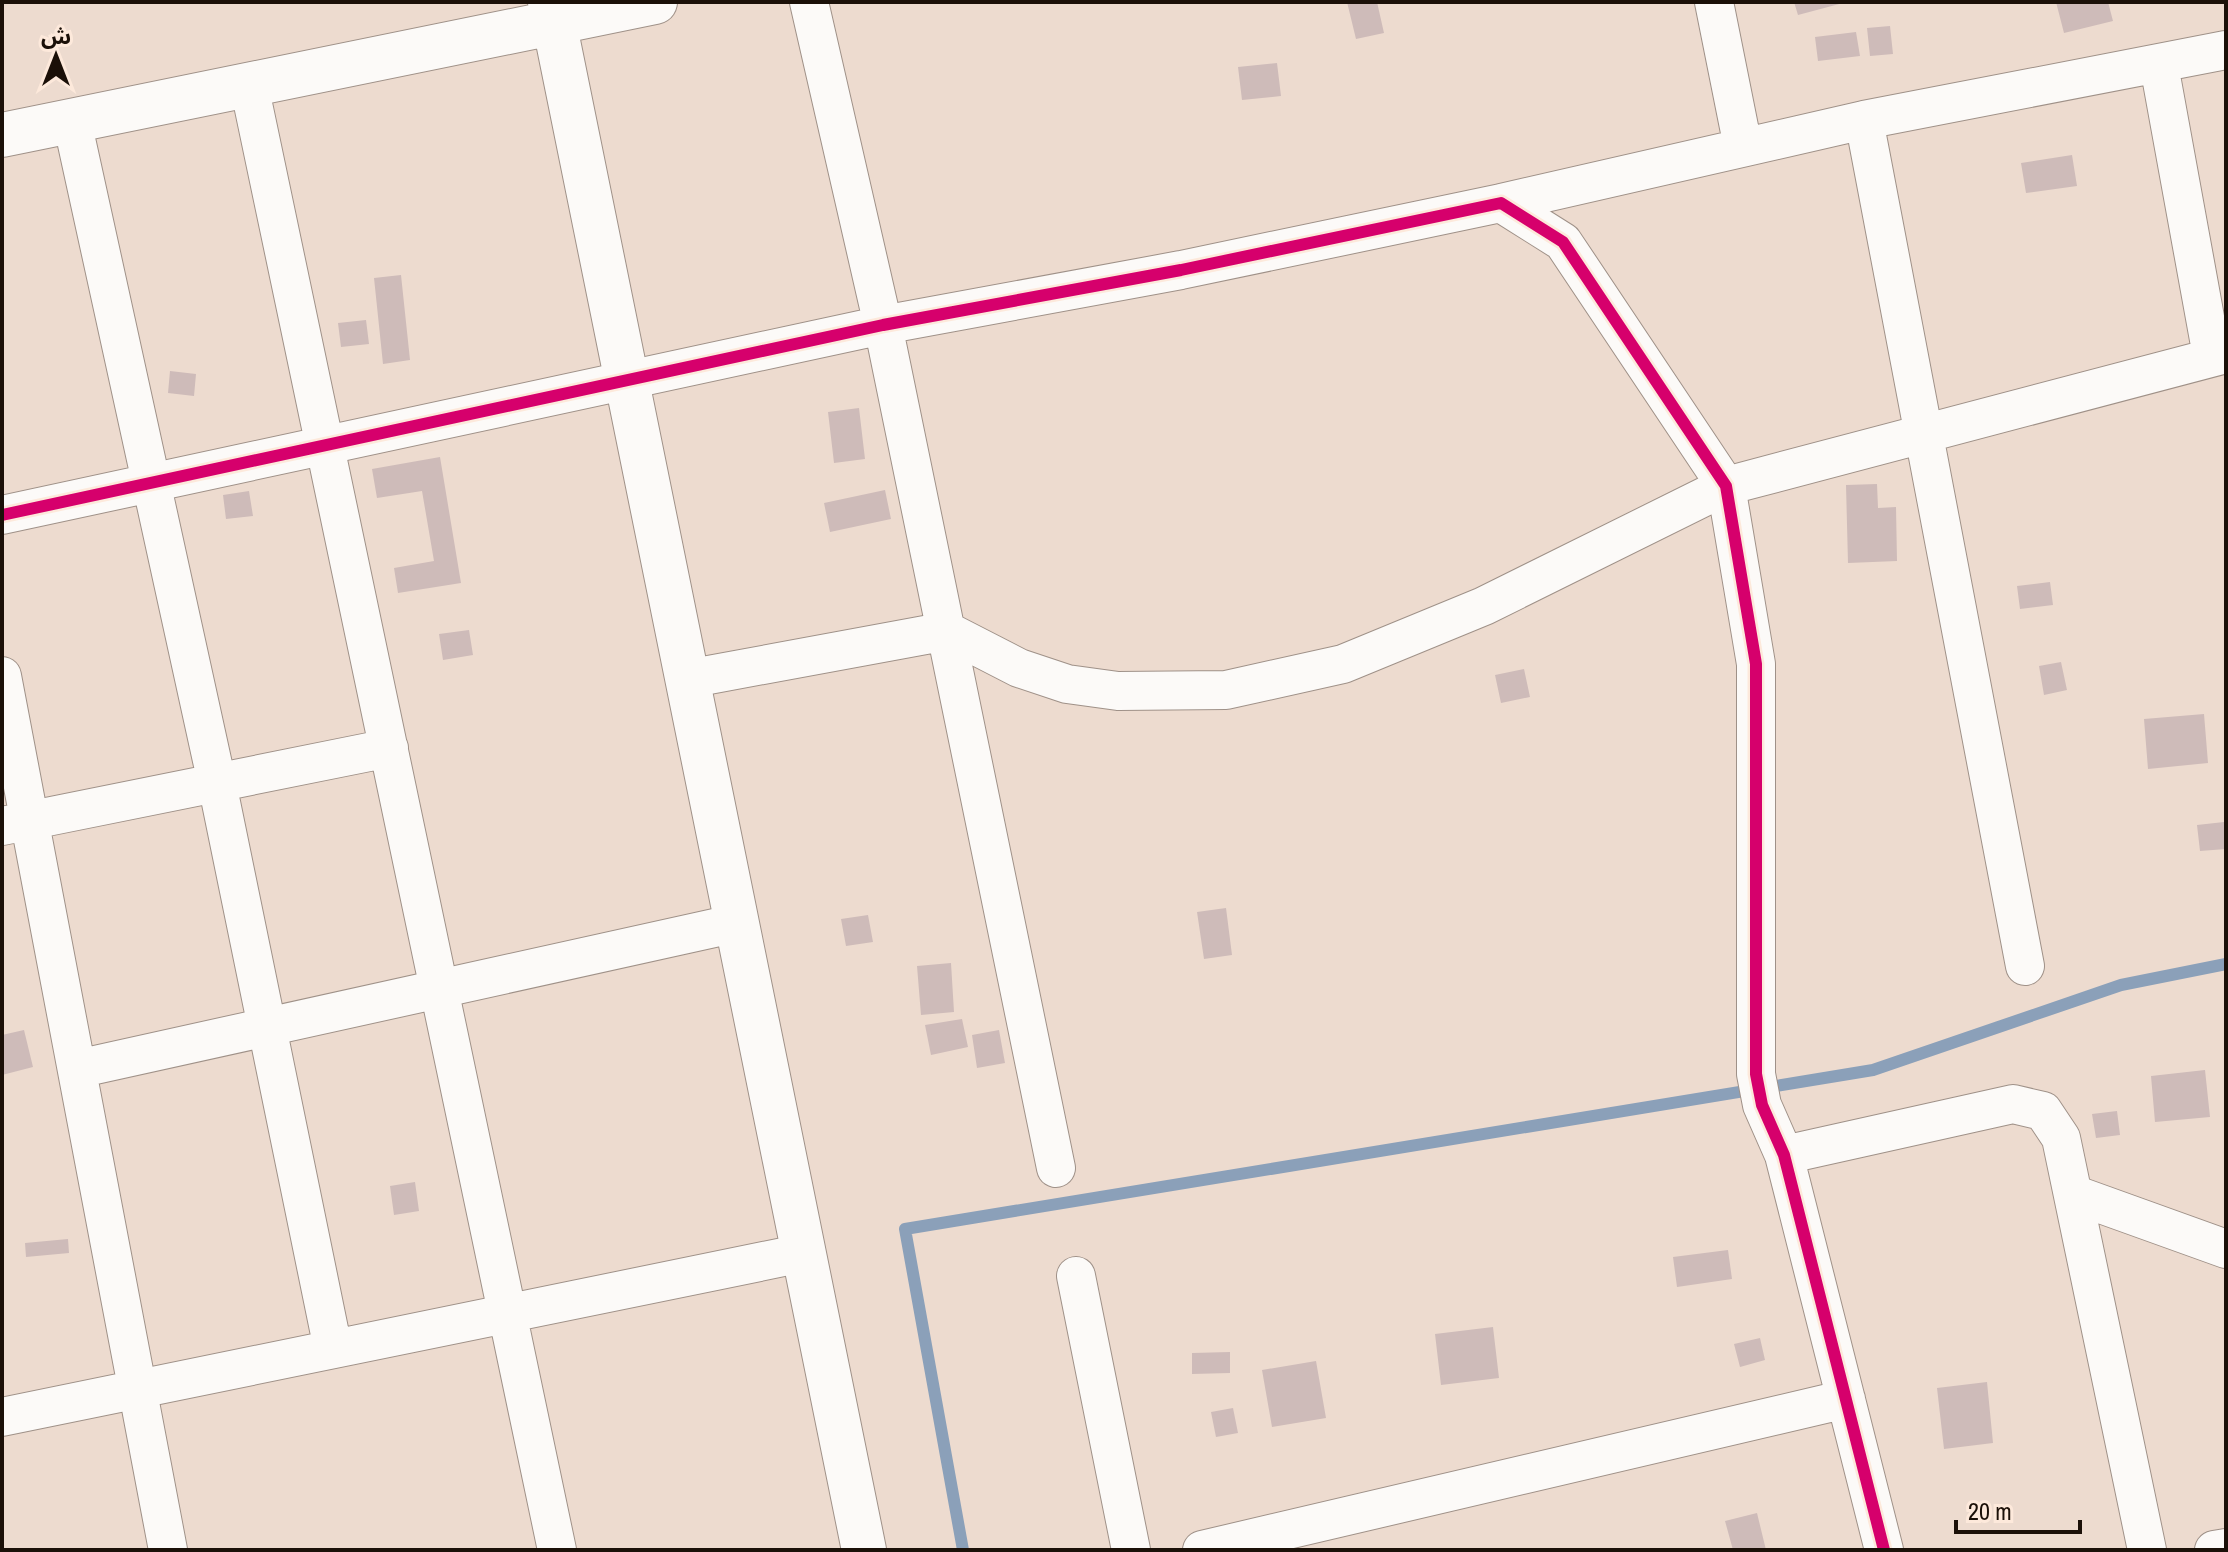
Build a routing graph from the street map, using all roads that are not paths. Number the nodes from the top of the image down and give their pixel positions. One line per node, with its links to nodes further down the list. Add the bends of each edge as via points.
1 (655, 2): 4 (street)
2 (809, 2): 13 (street)
3 (1714, 2): 11 (street)
4 (552, 12): 7 (street); 15 (street)
5 (2226, 50): 6 (street)
6 (2159, 65): 8 (street); 14 (street)
7 (249, 85): 9 (street); 17 (street)
8 (1864, 120): 11 (street); 16 (street)
9 (72, 121): 10 (street); 18 (street)
10 (2, 135)
11 (1743, 147): 12 (street)
12 (1501, 203): 13 (street); 19 (street, via 1563,242)
13 (883, 325): 15 (street); 21 (street)
14 (2219, 355): 16 (street)
15 (626, 381): 17 (street); 23 (street)
16 (1923, 433): 19 (street); 28 (street)
17 (325, 447): 18 (street); 24 (street)
18 (152, 484): 20 (street); 25 (street)
19 (1726, 486): 21 (street, via 1484,606 1343,664 1226,690 1118,691 1067,684 1019,668); 32 (street, via 1756,664 1756,1074 1762,1105)
20 (2, 515)
21 (947, 631): 23 (street); 33 (street)
22 (2, 676): 26 (street)
23 (687, 679): 27 (street)
24 (389, 748): 25 (street); 29 (street)
25 (217, 783): 26 (street); 30 (street)
26 (16, 823): 31 (street)
27 (737, 923): 29 (street); 36 (street)
28 (2025, 966)
29 (439, 989): 30 (street); 38 (street)
30 (267, 1027): 31 (street); 39 (street)
31 (77, 1069): 40 (street)
32 (1784, 1155): 34 (street, via 2013,1104 2043,1111 2061,1138); 41 (street)
33 (1056, 1168)
34 (2073, 1194): 35 (street); 50 (street)
35 (2226, 1249)
36 (803, 1253): 38 (street); 46 (street)
37 (1076, 1276): 47 (street)
38 (508, 1314): 39 (street); 45 (street)
39 (333, 1349): 40 (street)
40 (138, 1390): 42 (street); 44 (street)
41 (1846, 1399): 48 (street); 49 (street)
42 (2, 1417)
43 (2226, 1548): 51 (street)
44 (168, 1550)
45 (557, 1550)
46 (864, 1550)
47 (1131, 1550)
48 (1202, 1550)
49 (1884, 1550)
50 (2147, 1550)
51 (2214, 1550)

